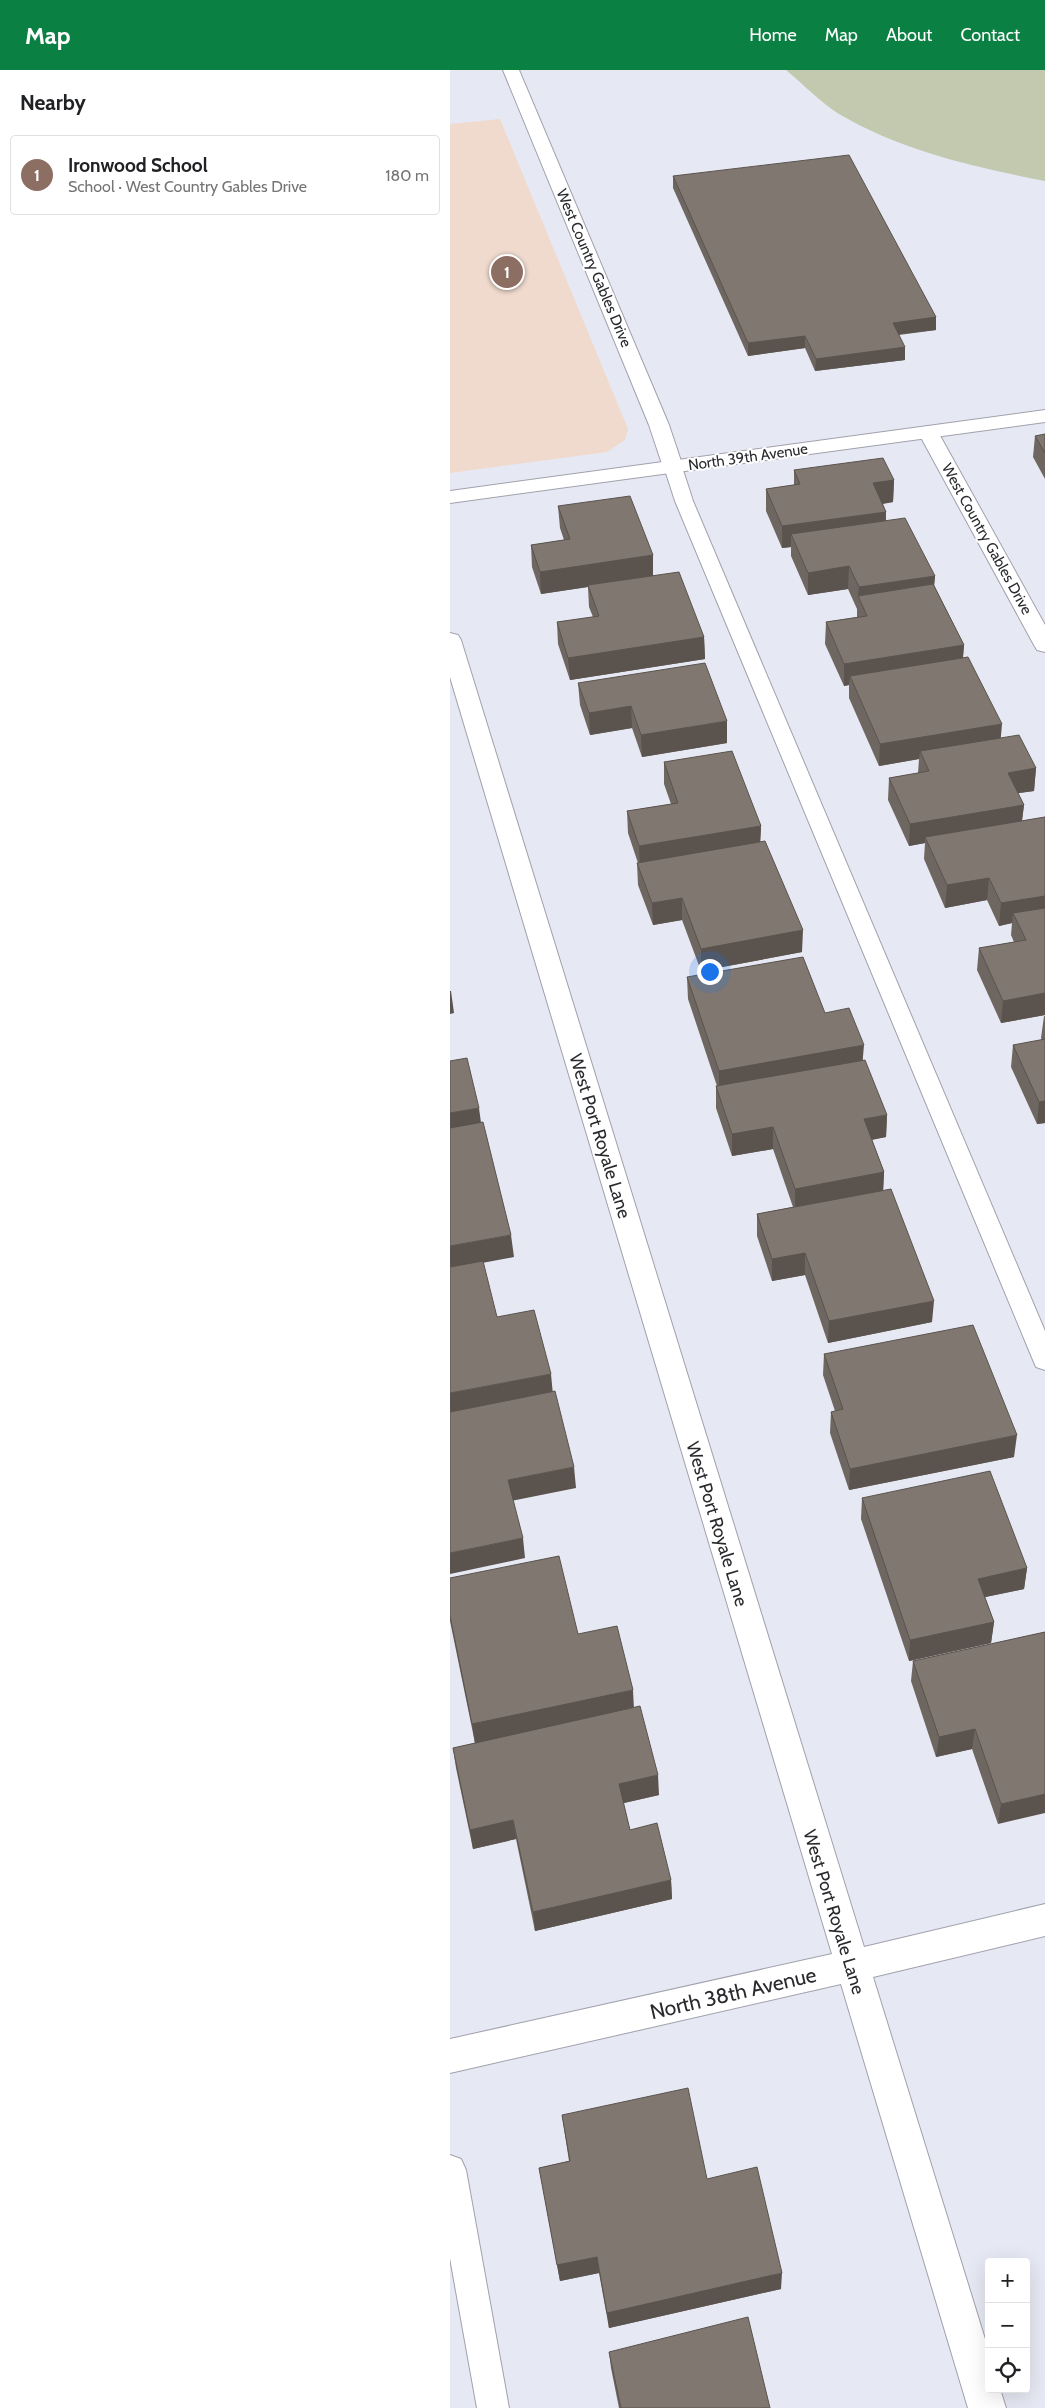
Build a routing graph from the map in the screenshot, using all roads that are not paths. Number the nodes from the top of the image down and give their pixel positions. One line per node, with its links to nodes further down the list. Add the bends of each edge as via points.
1 (510, 70): 4 (street, West Country Gables Drive, via 659,424)
2 (1045, 416): 3 (street, North 39th Avenue)
3 (928, 432): 4 (street, North 39th Avenue); 7 (street, West Country Gables Drive)
4 (673, 467): 5 (street, North 39th Avenue); 8 (lane, via 684,501)
5 (450, 497)
6 (450, 640): 10 (street, West Port Royale Lane)
7 (1045, 645)
8 (1045, 1360)
9 (1045, 1920): 10 (street, North 38th Avenue)
10 (851, 1966): 11 (street, North 38th Avenue); 14 (street, West Port Royale Lane)
11 (450, 2056)
12 (450, 2170): 13 (lane)
13 (493, 2408)
14 (986, 2408)

